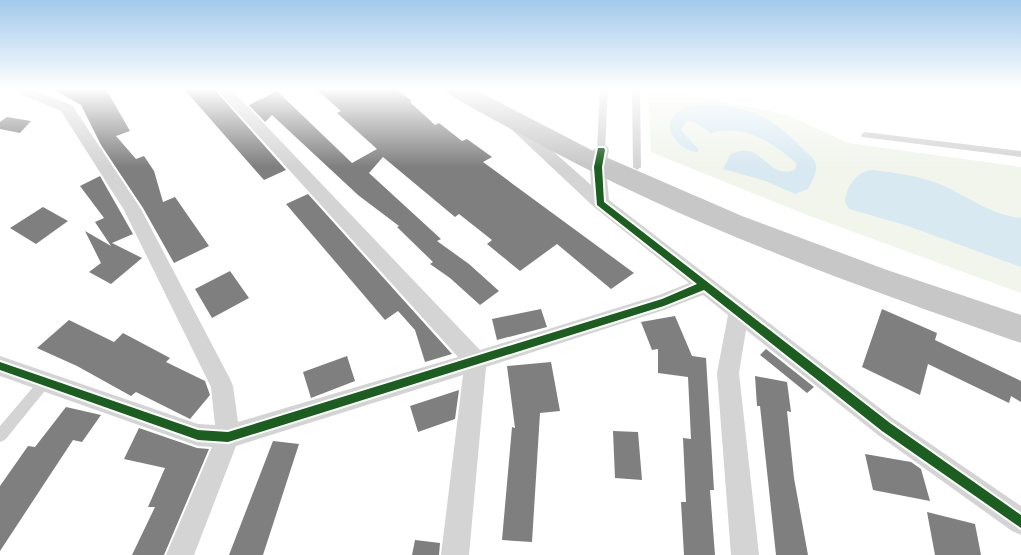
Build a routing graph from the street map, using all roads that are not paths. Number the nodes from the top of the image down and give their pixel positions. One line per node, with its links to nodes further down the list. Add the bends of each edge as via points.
1 (71, 115): 21 (street, via 132,210 222,386)
2 (247, 115): 17 (street)
3 (500, 115): 7 (main road)
4 (526, 115): 10 (main road)
5 (602, 115): 10 (lane)
6 (636, 115): 11 (lane)
7 (512, 122): 10 (main road); 12 (street)
8 (865, 135): 9 (lane)
9 (1021, 154)
10 (600, 158): 11 (main road); 12 (street); 16 (main road, via 768,240)
11 (637, 167): 14 (main road, via 808,238)
12 (600, 203): 13 (street)
13 (703, 286): 15 (street); 17 (street)
14 (1021, 312)
15 (739, 313): 22 (street, via 886,427); 25 (street, via 728,374)
16 (1021, 329)
17 (476, 361): 21 (street); 24 (street)
18 (0, 366): 19 (street)
19 (44, 383): 20 (lane); 21 (street, via 198,435)
20 (0, 436)
21 (228, 437): 23 (street)
22 (1021, 522)
23 (180, 555)
24 (455, 555)
25 (745, 555)

